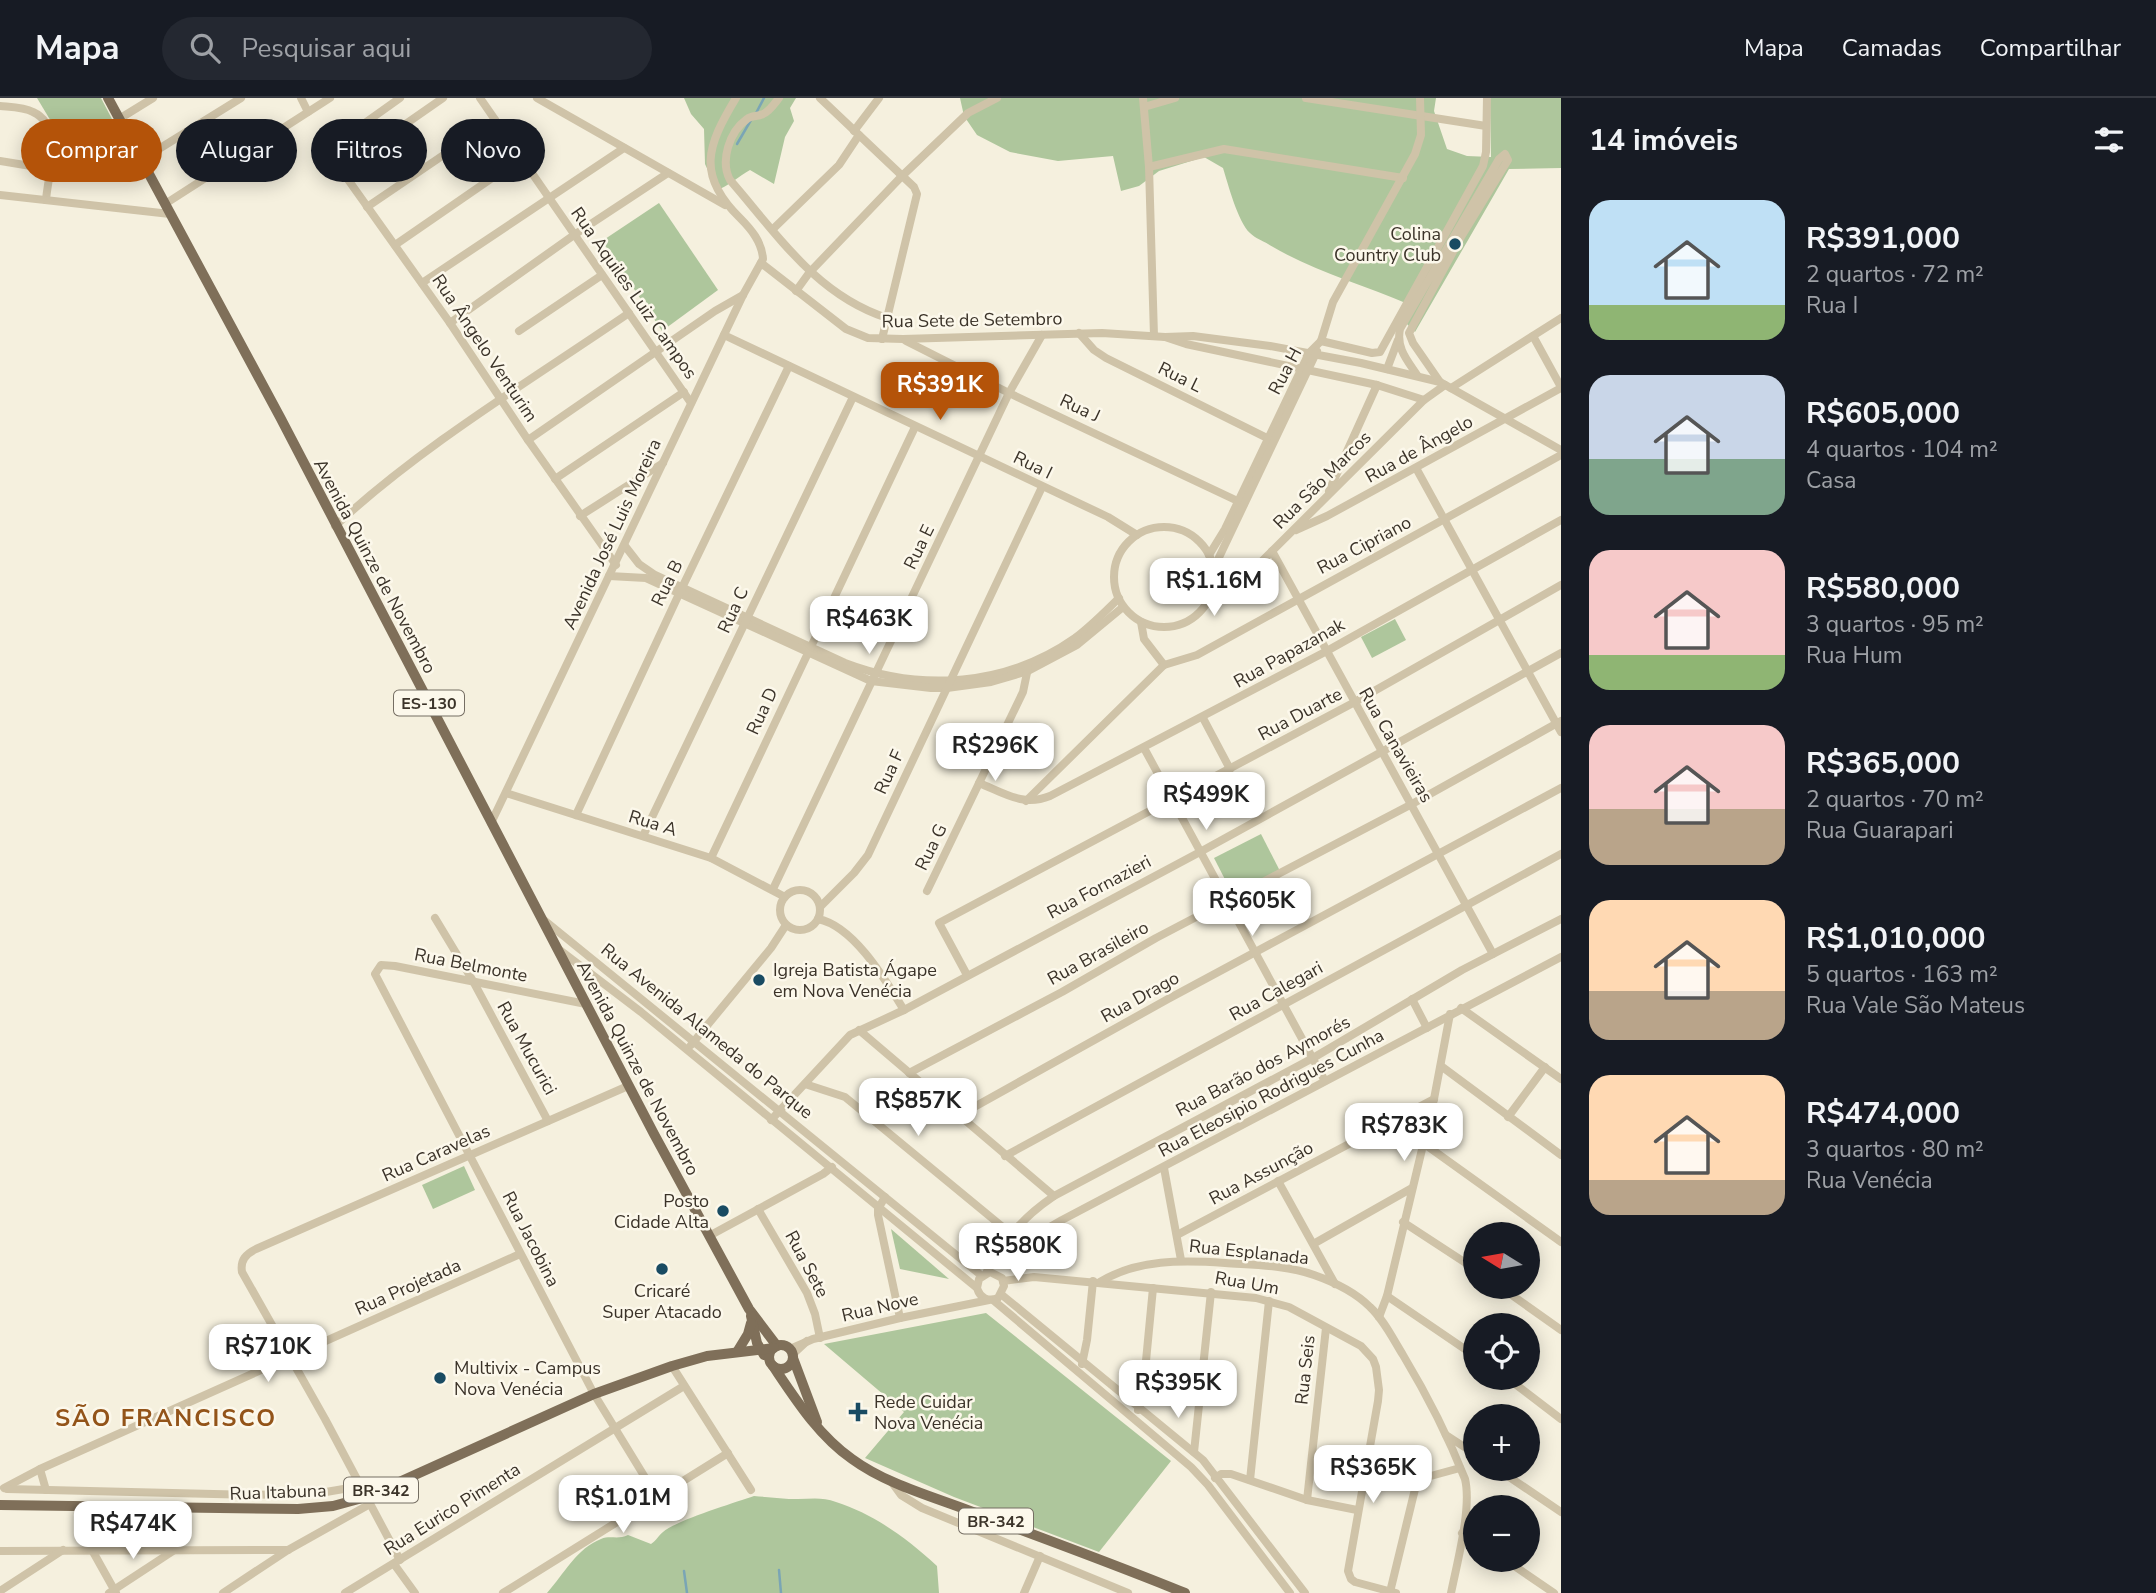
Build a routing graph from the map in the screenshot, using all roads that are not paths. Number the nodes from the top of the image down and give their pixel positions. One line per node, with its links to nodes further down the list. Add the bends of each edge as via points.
1 (108, 98): 24 (main road, Avenida Quinze de Novembro / ES-130)
2 (153, 98): 24 (street)
3 (241, 98): 30 (street)
4 (301, 98): 21 (street)
5 (330, 98): 21 (street)
6 (400, 98): 25 (street, Rua Ângelo Venturim)
7 (443, 98): 26 (street)
8 (480, 98): 27 (street, Rua Aquiles Luiz Campos)
9 (537, 98): 31 (street)
10 (736, 98): 48 (street, via 713,140 709,161 714,186)
11 (779, 98): 51 (street, via 766,113 745,120 730,142 725,163 730,180)
12 (820, 98): 29 (street)
13 (879, 98): 29 (street)
14 (997, 98): 37 (street, via 968,113)
15 (1175, 98): 19 (street)
16 (1306, 98): 22 (street)
17 (1420, 98): 22 (street, Rua H)
18 (1487, 98): 28 (street)
19 (1143, 102): 35 (street)
20 (0, 106): 23 (street, via 32,111)
21 (308, 112): 47 (street)
22 (1420, 115): 28 (street); 38 (street, Rua H, via 1421,135)
23 (40, 119)
24 (119, 119)
25 (371, 119)
26 (413, 119)
27 (494, 119)
28 (1486, 126): 74 (street, via 1483,166 1380,352)
29 (857, 133): 37 (street); 51 (street, via 839,165)
30 (162, 147)
31 (624, 148): 36 (street); 45 (street)
32 (441, 157): 49 (street)
33 (0, 162): 34 (street)
34 (21, 165)
35 (1149, 167): 38 (street, via 1224,149); 68 (street)
36 (668, 173): 48 (street); 52 (street)
37 (902, 176): 55 (street); 61 (street, via 914,187 916,204)
38 (1403, 178): 74 (street, Rua H, via 1333,302)
39 (48, 182): 46 (street)
40 (153, 182): 47 (main road, Avenida Quinze de Novembro / ES-130)
41 (350, 182): 49 (street, Rua Ângelo Venturim)
42 (486, 182): 53 (street)
43 (537, 182): 45 (street, Rua Aquiles Luiz Campos)
44 (0, 195): 46 (street)
45 (547, 197): 52 (street, Rua Aquiles Luiz Campos); 57 (street)
46 (46, 200): 50 (street)
47 (165, 204): 50 (main road, Avenida Quinze de Novembro / ES-130)
48 (728, 206): 54 (street, via 755,236)
49 (368, 207): 53 (street, Rua Ângelo Venturim)
50 (170, 215): 106 (main road, Avenida Quinze de Novembro / ES-130)
51 (773, 229): 55 (street)
52 (574, 235): 56 (street, Rua Aquiles Luiz Campos); 63 (street)
53 (395, 245): 57 (street, Rua Ângelo Venturim)
54 (762, 261): 58 (street, Rua Sete de Setembro); 59 (street, Avenida José Luis Moreira)
55 (809, 273): 58 (street); 61 (street, via 850,303)
56 (602, 275): 60 (street, Rua Aquiles Luiz Campos); 64 (street)
57 (422, 284): 63 (street, Rua Ângelo Venturim)
58 (796, 291): 72 (street, Rua Sete de Setembro, via 846,329)
59 (743, 295): 66 (street, Avenida José Luis Moreira); 75 (street)
60 (629, 313): 75 (street, Rua Aquiles Luiz Campos); 88 (street)
61 (887, 318): 72 (street)
62 (1561, 318): 69 (street, Rua São Marcos)
63 (450, 323): 88 (street, Rua Ângelo Venturim)
64 (519, 331)
65 (1079, 334): 67 (street, Rua Sete de Setembro); 68 (street, Rua Sete de Setembro); 94 (street, Rua L, via 1106,358)
66 (724, 335): 78 (street, Rua I); 90 (street, Avenida José Luis Moreira)
67 (1042, 335): 73 (street, Rua Sete de Setembro); 86 (street, Rua E)
68 (1154, 336): 70 (street, Rua Sete de Setembro)
69 (1534, 336): 82 (street, Rua São Marcos); 84 (street)
70 (1165, 337): 74 (street, Rua Sete de Setembro); 80 (street, Rua Sete de Setembro)
71 (1399, 337): 76 (street, via 1499,159 1506,155 1508,160 1410,329); 77 (street); 79 (street)
72 (882, 339): 73 (street, Rua Sete de Setembro)
73 (903, 339): 86 (street, Rua J)
74 (1316, 349): 79 (street, Rua Sete de Setembro); 80 (street, Rua H)
75 (657, 352): 85 (street, Rua Aquiles Luiz Campos); 93 (street)
76 (1423, 358): 77 (street); 82 (street)
77 (1409, 364): 79 (street); 81 (street)
78 (789, 366): 87 (street, Rua I); 118 (street, Rua B)
79 (1388, 367): 81 (street, Rua Sete de Setembro)
80 (1305, 370): 83 (street, Rua Sete de Setembro); 94 (street, Rua H)
81 (1417, 375): 82 (street, Rua Sete de Setembro)
82 (1445, 384): 89 (street, Rua São Marcos); 91 (street, Rua Sete de Setembro)
83 (1377, 385): 89 (street, Rua Sete de Setembro); 101 (street)
84 (1561, 388): 91 (street, Rua de Ângelo)
85 (684, 392): 90 (street, Rua Aquiles Luiz Campos); 99 (street)
86 (1009, 393): 96 (street, Rua E); 102 (street, Rua J)
87 (853, 397): 92 (street, Rua I); 122 (street, Rua C)
88 (501, 400): 93 (street, Rua Ângelo Venturim); 106 (street)
89 (1424, 400): 101 (street, Rua São Marcos)
90 (691, 403): 97 (street, Avenida José Luis Moreira)
91 (1508, 418): 95 (street, Rua Sete de Setembro); 98 (street, Rua de Ângelo)
92 (915, 427): 96 (street, Rua I); 124 (street, Rua D)
93 (528, 440): 99 (street, Rua Ângelo Venturim)
94 (1271, 440): 102 (street, Rua H)
95 (1561, 452): 104 (street, Rua Cipriano)
96 (979, 456): 100 (street, Rua I); 130 (street, Rua E)
97 (663, 463): 103 (street); 109 (street, Avenida José Luis Moreira)
98 (1416, 468): 104 (street); 107 (street, Rua de Ângelo)
99 (555, 479): 103 (street, Rua Ângelo Venturim)
100 (1042, 487): 108 (street, Rua I); 131 (street, Rua F)
101 (1327, 495): 107 (street, Rua São Marcos)
102 (1241, 502): 111 (street, Rua H); 114 (street, Rua H)
103 (580, 516): 112 (street, Rua Ângelo Venturim)
104 (1445, 519): 113 (street); 119 (street, Rua Cipriano)
105 (1561, 520): 113 (street, Rua Papazanak)
106 (335, 526): 145 (main road, Avenida Quinze de Novembro / ES-130)
107 (1290, 533): 110 (street, Rua São Marcos)
108 (1137, 535): 111 (street, via 1149,529 1177,528 1196,539); 120 (street, via 1118,557 1115,585)
109 (625, 546): 112 (street, Avenida José Luis Moreira); 118 (street, via 647,571)
110 (1272, 551): 116 (street, Rua São Marcos, via 1242,577); 119 (street, Rua Canavieiras)
111 (1209, 555): 114 (street)
112 (616, 565): 115 (street, Avenida José Luis Moreira)
113 (1471, 569): 121 (street); 125 (street, Rua Papazanak)
114 (1213, 570): 116 (street)
115 (610, 576): 118 (street, via 646,578); 140 (street, Avenida José Luis Moreira)
116 (1213, 583): 123 (street, via 1204,607 1183,624 1169,627)
117 (1561, 585): 121 (street, Rua Duarte)
118 (680, 591): 122 (street); 144 (street, Rua B)
119 (1297, 599): 125 (street, Rua Canavieiras); 127 (street, Rua Cipriano, via 1198,655)
120 (1121, 602): 123 (street); 128 (street, via 1076,645)
121 (1500, 619): 129 (street); 132 (street, Rua Duarte)
122 (745, 620): 124 (street); 146 (street, Rua C)
123 (1141, 621): 127 (street, via 1144,639)
124 (809, 650): 130 (street); 150 (street, Rua D)
125 (1325, 652): 132 (street, Rua Canavieiras); 133 (street, Rua Papazanak)
126 (1561, 653): 129 (street, Rua Fornazieri)
127 (1164, 666): 142 (street, Rua Cipriano)
128 (1028, 667): 131 (street, via 991,682); 138 (street, Rua G, via 1023,692)
129 (1528, 671): 134 (street); 136 (street, Rua Fornazieri)
130 (873, 678): 131 (street); 151 (street, Rua E)
131 (949, 685): 156 (street, Rua F, via 868,855)
132 (1353, 703): 136 (street, Rua Canavieiras); 137 (street, Rua Duarte)
133 (1203, 718): 135 (street, Rua Papazanak); 137 (street)
134 (1559, 725): 143 (street, Rua Brasileiro)
135 (1143, 748): 141 (street); 142 (street, Rua Papazanak, via 1039,801)
136 (1382, 753): 143 (street, Rua Canavieiras); 147 (street, Rua Fornazieri)
137 (1230, 769): 141 (street, Rua Duarte)
138 (979, 783): 142 (street); 152 (street, Rua G)
139 (1561, 788): 149 (street, Rua Drago)
140 (506, 793): 144 (street, Rua A); 145 (street, Avenida José Luis Moreira)
141 (1172, 799): 147 (street); 166 (street, Rua Duarte, via 939,923)
142 (1026, 801)
143 (1412, 804): 149 (street, Rua Canavieiras); 154 (street, Rua Brasileiro)
144 (576, 815): 146 (street, Rua A)
145 (491, 823): 158 (main road, Avenida Quinze de Novembro / ES-130)
146 (643, 836): 150 (street, Rua A)
147 (1200, 852): 154 (street); 166 (street, Rua Fornazieri)
148 (1561, 854): 155 (street, Rua Calegari)
149 (1439, 855): 155 (street, Rua Canavieiras); 163 (street, Rua Drago)
150 (711, 858): 151 (street, Rua A)
151 (773, 889): 153 (street, Rua A)
152 (927, 891)
153 (785, 897): 156 (street, via 796,890 808,891); 161 (street, via 780,908)
154 (1227, 902): 163 (street); 182 (street, Rua Brasileiro)
155 (1467, 905): 164 (street, Rua Canavieiras); 171 (street, Rua Calegari)
156 (821, 906): 159 (street)
157 (435, 918): 167 (street, Rua Mucurici)
158 (541, 918): 162 (main road, Avenida Quinze de Novembro / ES-130); 177 (street, Rua Avenida Alameda do Parque)
159 (818, 919): 161 (street, via 808,929); 173 (street, via 840,929 862,950)
160 (1561, 919): 164 (street, Rua Barão dos Aymorés)
161 (786, 925): 177 (street)
162 (557, 947): 170 (main road, Avenida Quinze de Novembro / ES-130); 178 (street)
163 (1255, 952): 171 (street); 189 (street, Rua Drago)
164 (1493, 954): 169 (street, Rua Barão dos Aymorés)
165 (1561, 957): 172 (street, Rua Eleosipio Rodrigues Cunha)
166 (967, 975): 173 (street, Rua Fornazieri)
167 (473, 981): 168 (street, Rua Belmonte, via 380,965 375,974); 170 (street, Rua Belmonte); 192 (street, Rua Mucurici)
168 (383, 992): 194 (street, Rua Jacobina)
169 (1412, 999): 175 (street); 179 (street, Rua Barão dos Aymorés)
170 (586, 1004): 186 (main road, Avenida Quinze de Novembro / ES-130)
171 (1284, 1005): 179 (street); 195 (street, Rua Calegari)
172 (1461, 1008): 174 (street, Rua Eleosipio Rodrigues Cunha); 181 (street)
173 (904, 1010): 176 (street, Rua Fornazieri)
174 (1450, 1014): 175 (street, Rua Eleosipio Rodrigues Cunha); 180 (street)
175 (1427, 1028): 184 (street, Rua Eleosipio Rodrigues Cunha)
176 (859, 1030): 182 (street); 185 (street, Rua Fornazieri)
177 (695, 1041): 178 (street); 188 (street, Rua Avenida Alameda do Parque)
178 (687, 1050): 191 (street)
179 (1313, 1058): 184 (street); 202 (street, Rua Barão dos Aymorés)
180 (1441, 1066): 187 (street); 190 (street)
181 (1545, 1066): 183 (street); 190 (street)
182 (909, 1073): 189 (street)
183 (1561, 1079)
184 (1325, 1081): 198 (street, Rua Eleosipio Rodrigues Cunha)
185 (805, 1084): 188 (street, Rua Fornazieri); 207 (street, via 845,1097)
186 (628, 1086): 192 (street, Rua Caravelas); 209 (main road, Avenida Quinze de Novembro / ES-130)
187 (1434, 1099): 193 (street); 200 (street, Rua Assunção)
188 (781, 1110): 191 (street, Rua Fornazieri); 197 (street, Rua Avenida Alameda do Parque)
189 (958, 1116): 195 (street)
190 (1508, 1117): 196 (street)
191 (771, 1120): 199 (street)
192 (548, 1121): 194 (street, Rua Caravelas)
193 (1423, 1143): 201 (street); 210 (street)
194 (470, 1155): 213 (street, Rua Jacobina); 243 (street, Rua Caravelas, via 244,1258 242,1272)
195 (1005, 1156): 202 (street)
196 (1561, 1156)
197 (840, 1161): 199 (street); 203 (street, Rua Avenida Alameda do Parque)
198 (1164, 1168): 208 (street); 212 (street, Rua Eleosipio Rodrigues Cunha)
199 (830, 1169): 204 (street); 205 (street)
200 (1278, 1181): 208 (street, Rua Assunção); 211 (street)
201 (1412, 1188): 206 (street); 211 (street)
202 (1054, 1196): 207 (street, Rua Barão dos Aymorés)
203 (885, 1197): 205 (street); 218 (street, Rua Avenida Alameda do Parque)
204 (758, 1209): 209 (street); 237 (street, Rua Sete, via 807,1293)
205 (878, 1209): 224 (street); 234 (street)
206 (1403, 1222): 216 (street); 227 (street)
207 (1010, 1233): 212 (street); 214 (street, Rua Barão dos Aymorés)
208 (1177, 1235): 215 (street)
209 (709, 1236): 232 (main road, Avenida Quinze de Novembro / ES-130)
210 (1561, 1241)
211 (1315, 1243): 221 (street)
212 (1016, 1246): 214 (street, Rua Eleosipio Rodrigues Cunha)
213 (520, 1254): 243 (street, Rua Projetada); 250 (street, Rua Jacobina)
214 (996, 1259): 218 (street); 219 (street)
215 (1181, 1260): 217 (street, Rua Esplanada); 221 (street, Rua Esplanada, via 1284,1269)
216 (1463, 1261)
217 (1122, 1271): 220 (street, Rua Esplanada); 222 (street)
218 (984, 1274): 219 (street, Rua Um); 224 (street)
219 (1001, 1278): 220 (street, Rua Um); 226 (street)
220 (1097, 1281): 222 (street, Rua Um); 245 (street)
221 (1335, 1284): 233 (street, Rua Esplanada)
222 (1122, 1285): 223 (street, Rua Um)
223 (1153, 1288): 225 (street, Rua Um); 251 (street)
224 (977, 1290): 229 (street); 231 (street)
225 (1211, 1292): 230 (street, Rua Um); 258 (street)
226 (1002, 1295): 229 (street); 245 (street)
227 (1387, 1296): 233 (street); 239 (street)
228 (1517, 1299): 236 (street)
229 (991, 1300): 231 (street, Rua Nove); 247 (street)
230 (1269, 1301): 235 (street, Rua Um); 264 (street)
231 (961, 1304): 234 (street, Rua Nove)
232 (750, 1312): 238 (main road, ES-130); 240 (main road, ES-130); 241 (main road, via 748,1334)
233 (1379, 1317): 256 (street, Rua Esplanada)
234 (900, 1318): 237 (street, Rua Nove)
235 (1326, 1328): 273 (street, Rua Seis); 275 (street, Rua Um, via 1361,1346 1373,1359 1379,1378)
236 (1561, 1330)
237 (820, 1338): 242 (street, Rua Nove)
238 (775, 1347): 240 (main road, BR-342); 242 (main road, BR-342, via 785,1346); 244 (main road)
239 (1463, 1348)
240 (760, 1350): 241 (main road, BR-342); 244 (main road)
241 (737, 1352): 244 (main road, BR-342); 246 (main road, Rua Itabuna / BR-342)
242 (792, 1353): 244 (main road, via 791,1364 784,1369); 255 (main road, BR-342)
243 (290, 1359): 261 (street, Rua Projetada); 267 (street)
244 (771, 1362): 255 (main road, BR-342)
245 (1083, 1362): 247 (street); 251 (street)
246 (672, 1366): 248 (street); 250 (main road, Rua Itabuna / BR-342)
247 (1078, 1373): 252 (street)
248 (684, 1385): 254 (street, Rua Eurico Pimenta); 259 (street)
249 (1523, 1390): 253 (street)
250 (594, 1394): 254 (street, Rua Jacobina); 272 (main road, Rua Itabuna / BR-342)
251 (1139, 1408): 252 (street); 258 (street)
252 (1134, 1417): 266 (street)
253 (1561, 1419)
254 (614, 1429): 271 (street, Rua Jacobina); 284 (street, Rua Eurico Pimenta)
255 (819, 1429): 263 (main road, BR-342, via 854,1460)
256 (1446, 1435): 257 (street); 260 (street, Rua Esplanada)
257 (1463, 1446)
258 (1194, 1452): 262 (street)
259 (728, 1453): 270 (street); 271 (street)
260 (1460, 1468): 277 (street, Rua Esplanada, via 1467,1487); 289 (street, via 1416,1485)
261 (40, 1469): 268 (street, Rua Projetada); 269 (street)
262 (1216, 1476): 264 (street); 266 (street); 297 (street)
263 (889, 1479): 283 (street, via 901,1495 922,1508); 295 (main road, BR-342)
264 (1250, 1480): 273 (street)
265 (1515, 1481): 276 (street)
266 (1208, 1485): 296 (street)
267 (361, 1486): 269 (street, via 255,1495); 272 (street)
268 (2, 1488): 269 (street)
269 (46, 1490)
270 (751, 1490)
271 (657, 1497): 293 (street)
272 (368, 1500): 274 (main road, Rua Itabuna / BR-342, via 308,1509); 280 (street); 284 (street)
273 (1307, 1500): 275 (street)
274 (0, 1505)
275 (1357, 1510): 289 (street, Rua Um, via 1349,1575 1361,1584)
276 (1561, 1512)
277 (1462, 1533): 298 (street, Rua Esplanada)
278 (63, 1550): 279 (street); 281 (street); 286 (street)
279 (92, 1550): 282 (street); 287 (street)
280 (288, 1550): 282 (street); 290 (street)
281 (0, 1551)
282 (173, 1551): 287 (street)
283 (1040, 1556): 288 (street); 294 (street)
284 (397, 1562): 291 (street, Rua Eurico Pimenta); 292 (street)
285 (1523, 1572): 299 (street)
286 (0, 1591)
287 (113, 1592)
288 (1123, 1592)
289 (1393, 1592)
290 (223, 1593)
291 (345, 1593)
292 (415, 1593)
293 (503, 1593)
294 (1024, 1593)
295 (1185, 1593)
296 (1290, 1593)
297 (1304, 1593)
298 (1451, 1593)
299 (1553, 1593)

